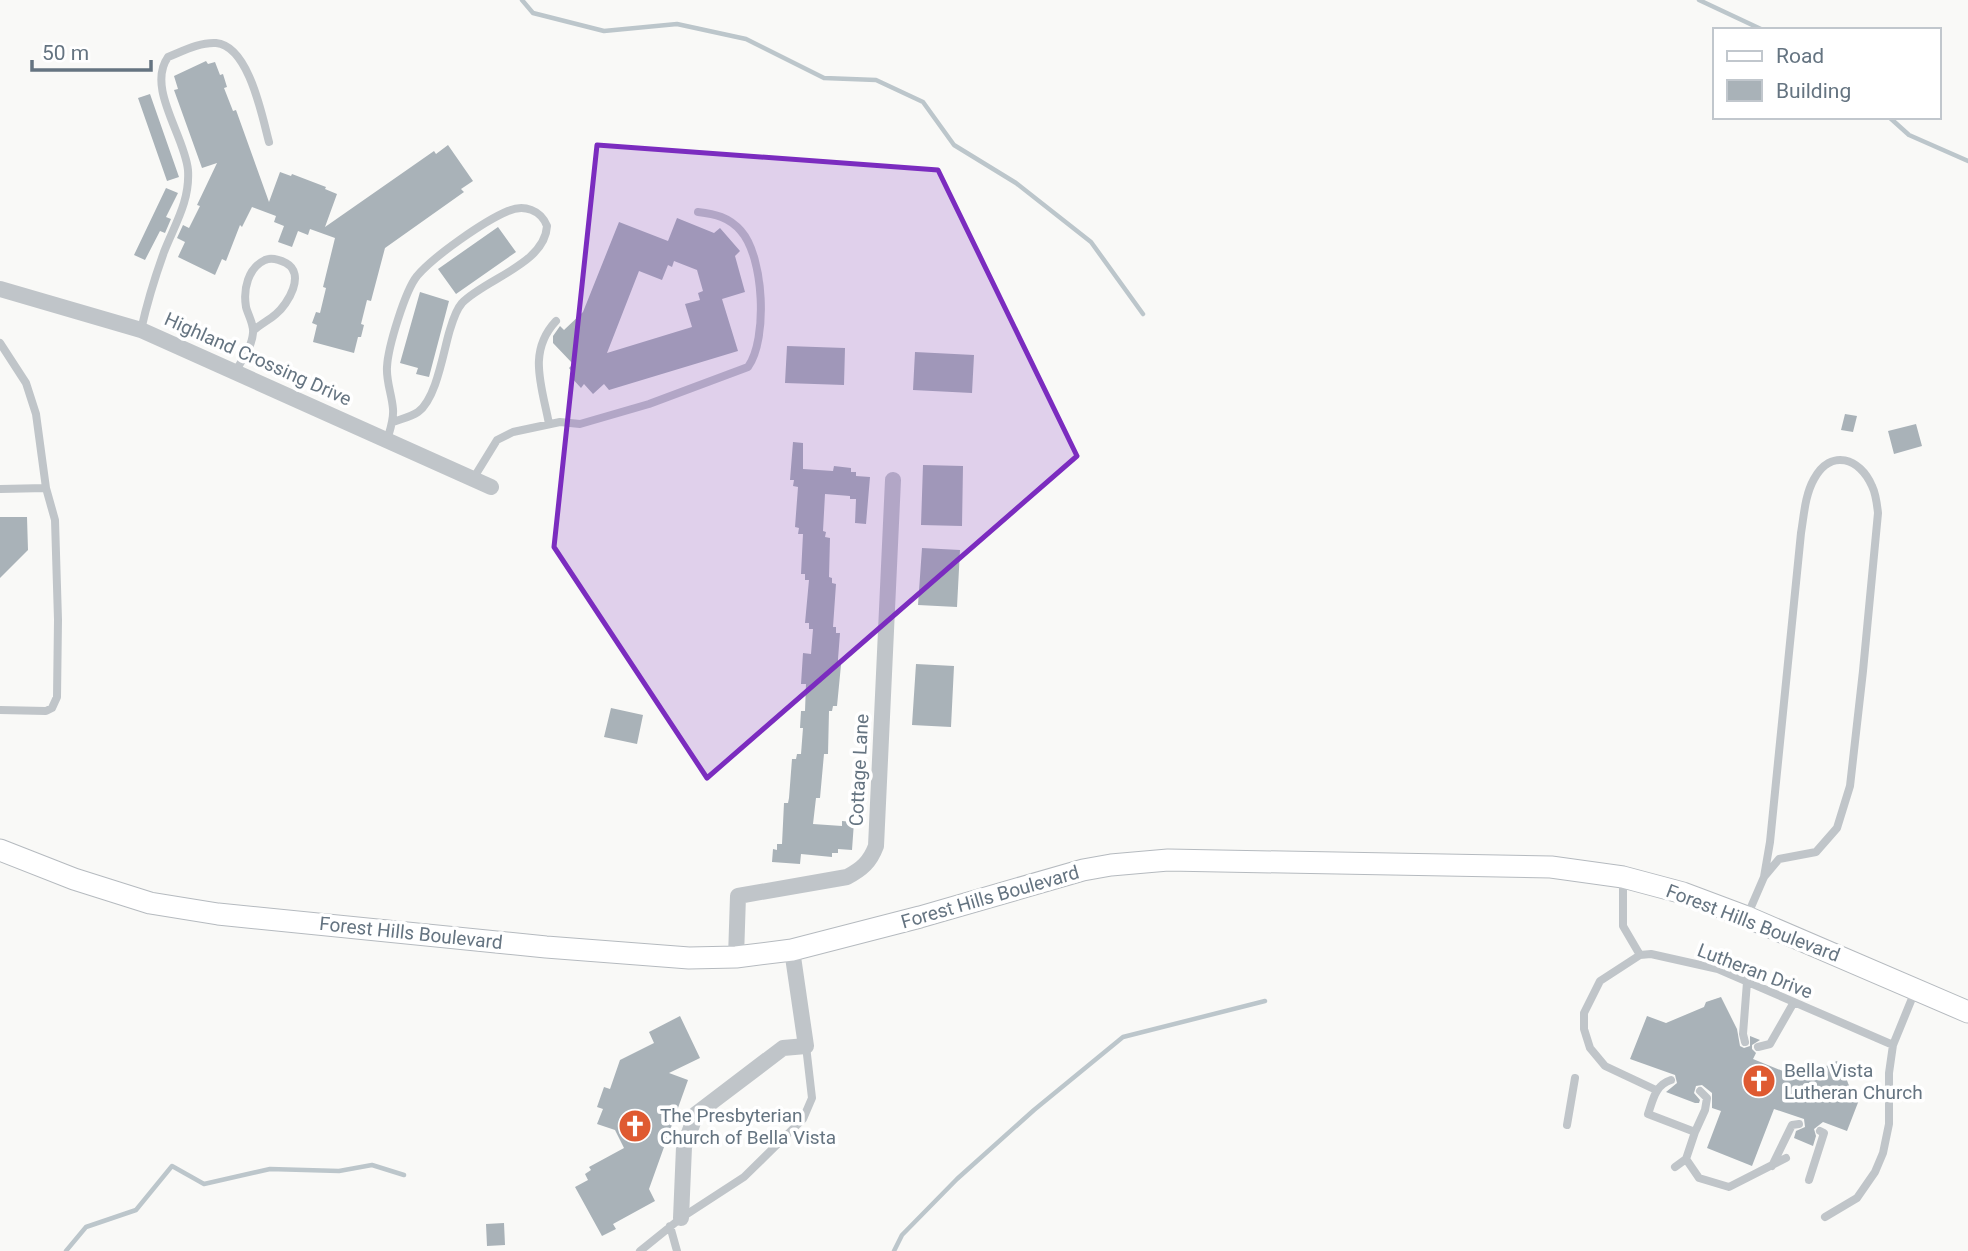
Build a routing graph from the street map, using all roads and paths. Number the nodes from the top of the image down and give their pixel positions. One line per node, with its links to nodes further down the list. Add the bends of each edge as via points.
1 (269, 142): 5 (lane, via 251,82 230,48 218,43 201,45 168,57 160,72 161,82 189,183)
2 (698, 212): 10 (lane, via 730,220 743,233 754,258 761,295 760,336 748,367 580,424)
3 (0, 289): 5 (street, Highland Crossing Drive)
4 (556, 321): 10 (lane, via 538,355)
5 (141, 330): 8 (street, Highland Crossing Drive)
6 (254, 330): 6 (lane, via 246,308 248,278 263,261 289,264 295,278 291,293 277,313); 8 (lane)
7 (0, 344): 15 (lane, via 26,383 36,414)
8 (235, 372): 11 (street, Highland Crossing Drive)
9 (393, 422): 9 (lane, via 387,379 390,348 418,275 499,215 519,208 540,214 547,226 534,254 463,302 427,402 418,412); 11 (lane)
10 (549, 424): 12 (lane, via 497,440)
11 (387, 440): 12 (street, Highland Crossing Drive)
12 (473, 479): 14 (street, Highland Crossing Drive)
13 (893, 480): 24 (street, Cottage Lane, via 876,846 863,868 847,877 738,896)
14 (491, 487)
15 (46, 488): 16 (lane); 17 (lane, via 55,520 57,697 46,711)
16 (0, 489)
17 (0, 710)
18 (0, 850): 24 (main road, Forest Hills Boulevard, via 150,903 218,914 546,947)
19 (1623, 877): 21 (main road, Forest Hills Boulevard); 22 (main road, Forest Hills Boulevard, via 1551,867 1168,860 1111,865); 23 (lane, via 1623,926)
20 (1764, 877): 20 (lane, via 1779,859 1816,852 1837,828 1850,786 1878,513 1874,488 1862,468 1848,461 1824,465 1807,498); 21 (lane)
21 (1746, 917): 26 (main road, Forest Hills Boulevard)
22 (792, 950): 24 (main road, Forest Hills Boulevard); 31 (street)
23 (1640, 955): 25 (lane, Lutheran Drive, via 1718,969); 35 (lane, via 1600,981 1584,1013 1584,1029 1590,1048 1605,1066)
24 (736, 957)
25 (1747, 982): 27 (lane, Lutheran Drive); 29 (lane)
26 (1916, 989): 28 (main road, Forest Hills Boulevard); 30 (lane)
27 (1794, 1002): 30 (lane, Lutheran Drive); 32 (lane, via 1770,1044)
28 (1968, 1012)
29 (1745, 1042)
30 (1893, 1045): 46 (lane, via 1883,1153 1857,1198)
31 (806, 1046): 47 (lane, via 812,1098 803,1119 744,1177); 47 (street, via 783,1048 696,1114 684,1147)
32 (1758, 1047)
33 (1575, 1078): 38 (lane)
34 (1671, 1080): 35 (lane)
35 (1656, 1090): 40 (lane, via 1648,1114)
36 (1700, 1091): 40 (lane, via 1707,1098)
37 (1799, 1124): 43 (lane, via 1792,1125)
38 (1567, 1125)
39 (1820, 1131): 45 (lane, via 1824,1133 1822,1146)
40 (1695, 1132): 42 (lane)
41 (1786, 1158): 43 (lane)
42 (1686, 1159): 43 (lane, via 1699,1178 1729,1187); 44 (lane)
43 (1772, 1166)
44 (1675, 1167)
45 (1809, 1180)
46 (1825, 1217)
47 (676, 1222): 48 (lane); 49 (lane)
48 (640, 1251)
49 (677, 1251)

